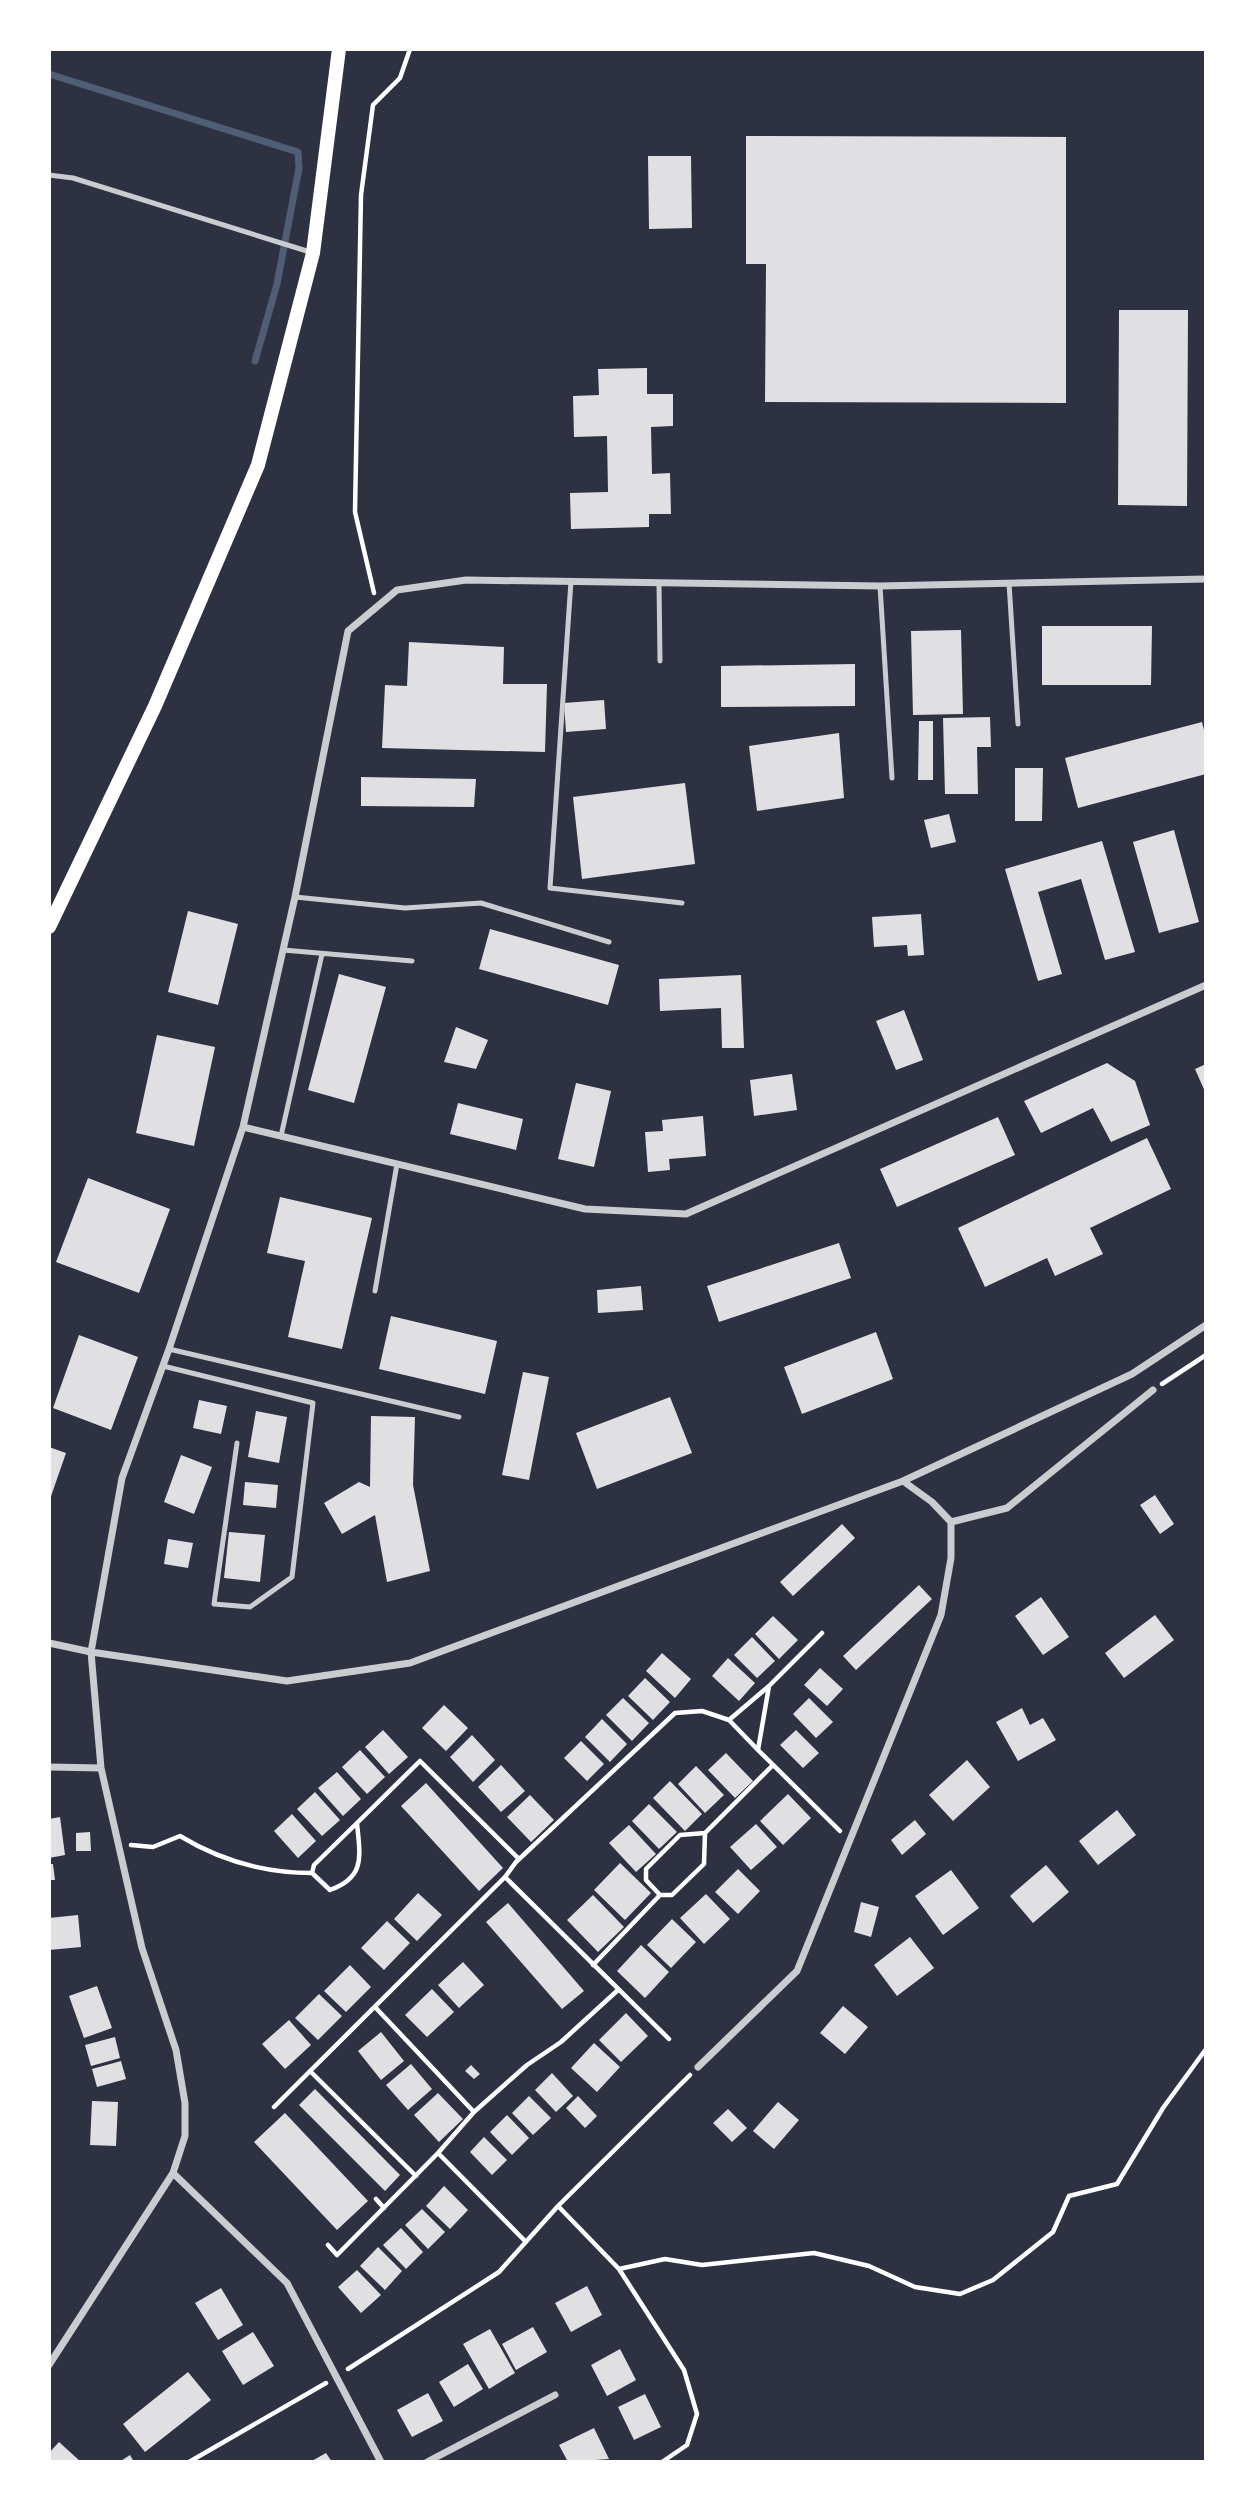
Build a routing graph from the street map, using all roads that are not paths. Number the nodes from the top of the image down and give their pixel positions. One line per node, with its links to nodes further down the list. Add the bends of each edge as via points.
1 (339, 49): 3 (main road)
2 (49, 175): 3 (lane, via 73,178)
3 (313, 253): 14 (main road, via 258,465 155,706)
4 (1206, 579): 7 (street)
5 (571, 581): 6 (street); 12 (street, via 466,580 397,590 348,631); 13 (lane, via 550,888)
6 (659, 583): 8 (street); 9 (lane)
7 (1009, 583): 8 (street); 10 (lane)
8 (880, 586): 11 (lane)
9 (660, 661)
10 (1018, 723)
11 (891, 778)
12 (295, 897): 15 (lane, via 405,908 481,903); 16 (street)
13 (682, 903)
14 (49, 927)
15 (609, 942)
16 (284, 950): 17 (lane); 20 (street)
17 (322, 954): 18 (lane); 21 (lane)
18 (412, 961)
19 (1206, 985): 22 (street, via 686,1214 585,1209)
20 (243, 1127): 21 (street); 25 (street)
21 (281, 1136): 22 (street)
22 (397, 1164): 23 (lane)
23 (375, 1291)
24 (1206, 1325): 30 (street, via 1132,1374)
25 (169, 1349): 26 (street); 28 (lane)
26 (163, 1366): 29 (lane, via 313,1403 292,1577 250,1607 214,1604); 33 (street, via 122,1478)
27 (1153, 1390): 31 (street, via 1007,1508)
28 (459, 1417)
29 (237, 1443)
30 (903, 1482): 31 (street); 33 (street, via 410,1663 287,1681)
31 (951, 1522): 36 (street, via 942,1615 797,1971)
32 (49, 1643): 33 (street)
33 (91, 1652): 35 (street)
34 (49, 1767): 35 (street)
35 (101, 1768): 37 (street, via 142,1948 176,2050 185,2136)
36 (698, 2067)
37 (173, 2174): 38 (street); 40 (street, via 287,2283)
38 (49, 2365)
39 (555, 2395): 41 (street)
40 (381, 2462)
41 (427, 2462)

